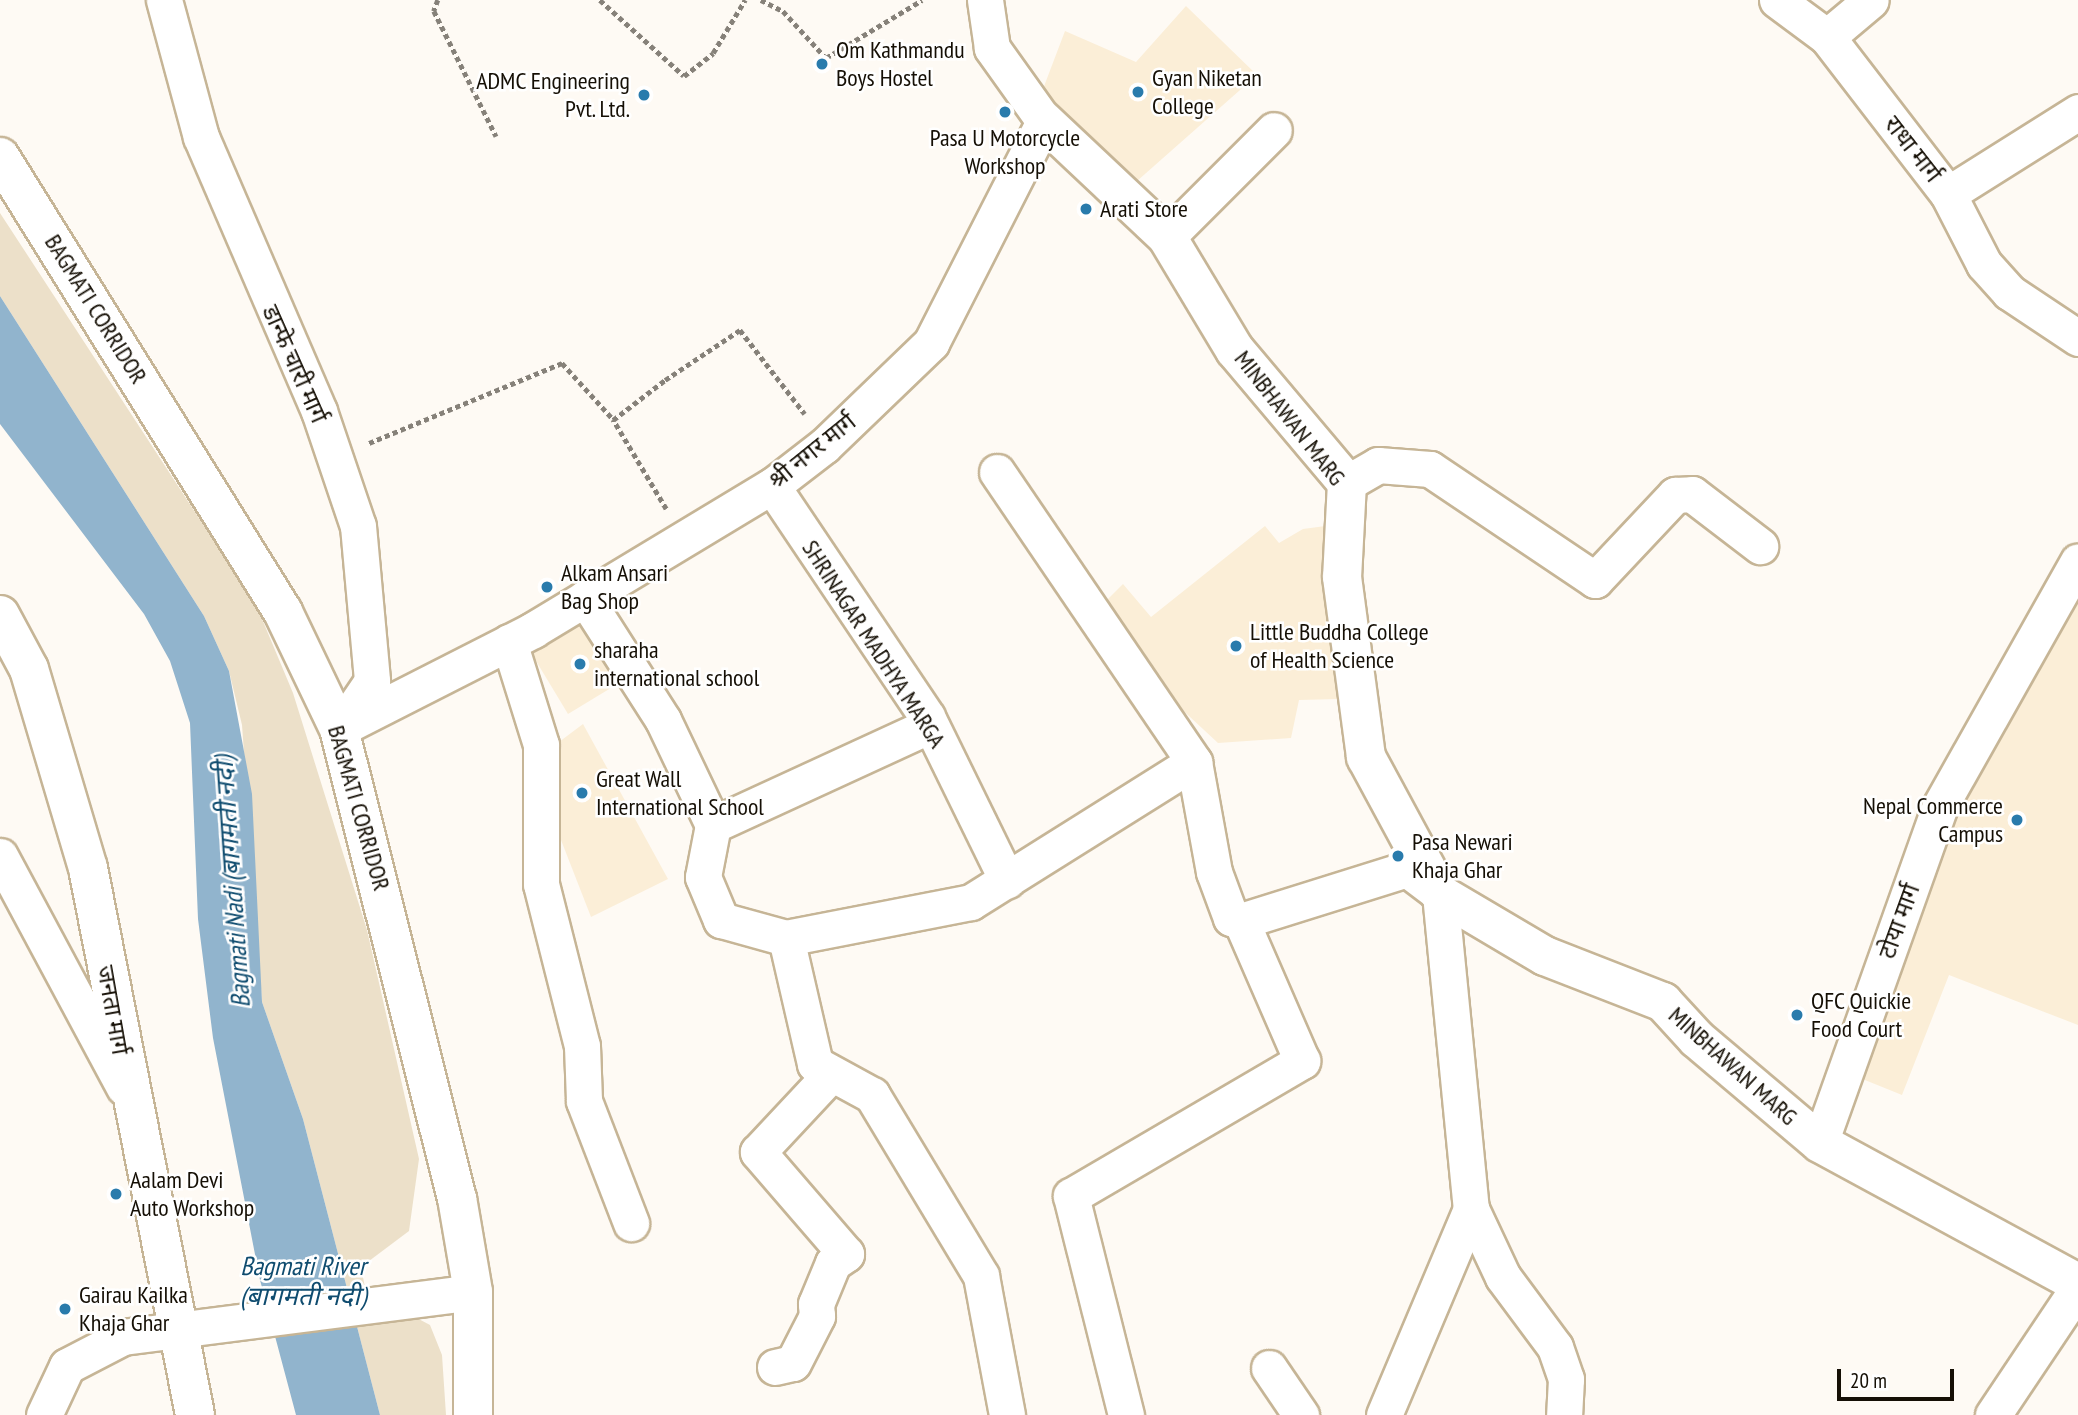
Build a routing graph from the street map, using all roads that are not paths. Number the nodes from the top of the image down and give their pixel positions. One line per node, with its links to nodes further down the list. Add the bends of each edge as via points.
1 (164, 0): 22 (street, डान्फे चारी मार्ग, via 201,137 358,526 372,640 372,681)
2 (985, 0): 7 (street, via 992,48)
3 (1777, 0): 5 (street, राधा मार्ग)
4 (1871, 0): 5 (street)
5 (1815, 30): 10 (street, राधा मार्ग)
6 (2078, 112): 10 (street, राधा मार्ग)
7 (1044, 121): 11 (main road, MINBHAWAN MARG); 15 (street, श्री नगर मार्ग, via 931,343 824,446)
8 (1274, 130): 11 (street)
9 (0, 158): 22 (main road, BAGMATI CORRIDOR, via 282,612)
10 (1948, 194): 12 (street, via 1984,264 2009,292)
11 (1167, 237): 14 (main road, MINBHAWAN MARG, via 1236,350)
12 (2078, 338)
13 (997, 472): 23 (street)
14 (1348, 483): 16 (street, via 1378,466 1430,469 1595,580 1675,495 1692,494); 27 (main road, MINBHAWAN MARG, via 1342,577 1366,757)
15 (772, 486): 18 (street, श्री नगर मार्ग); 21 (street, SHRINAGAR MADHYA MARGA)
16 (1760, 546)
17 (2078, 561): 32 (street, टोया मार्ग, via 1940,808)
18 (585, 598): 20 (street, श्री नगर मार्ग); 24 (street, via 663,720)
19 (0, 615): 31 (main road, जनता मार्ग, via 29,668 88,868)
20 (509, 642): 22 (street, श्री नगर मार्ग); 34 (street, via 541,745 541,884 582,1046 584,1101)
21 (930, 725): 24 (street); 26 (street, SHRINAGAR MADHYA MARGA)
22 (339, 729): 36 (main road, BAGMATI CORRIDOR, via 432,1087)
23 (1194, 762): 26 (street); 28 (street, via 1214,872 1231,918)
24 (713, 825): 29 (street, via 704,877 721,920)
25 (0, 856): 31 (street)
26 (1007, 880): 29 (street, via 971,902)
27 (1440, 894): 28 (street, via 1407,869); 32 (main road, MINBHAWAN MARG, via 1545,956 1663,1002 1697,1040); 33 (street)
28 (1241, 921): 44 (street, via 1301,1061 1071,1196)
29 (786, 938): 30 (street, via 815,1064)
30 (829, 1076): 38 (street, via 758,1152 846,1254 834,1263 816,1304 817,1316 793,1363); 43 (street, via 872,1095 981,1276)
31 (128, 1093): 37 (main road, जनता मार्ग)
32 (1820, 1143): 35 (main road, MINBHAWAN MARG)
33 (1471, 1209): 46 (street); 47 (street, via 1503,1277 1555,1347 1566,1379)
34 (631, 1223)
35 (2078, 1285): 48 (street)
36 (473, 1292): 37 (street); 42 (main road, BAGMATI CORRIDOR)
37 (176, 1326): 40 (street, via 123,1337 67,1366); 41 (main road, जनता मार्ग)
38 (775, 1367)
39 (1269, 1368): 45 (street)
40 (44, 1415)
41 (195, 1415)
42 (473, 1415)
43 (1007, 1415)
44 (1126, 1415)
45 (1301, 1415)
46 (1384, 1415)
47 (1564, 1415)
48 (1993, 1415)

